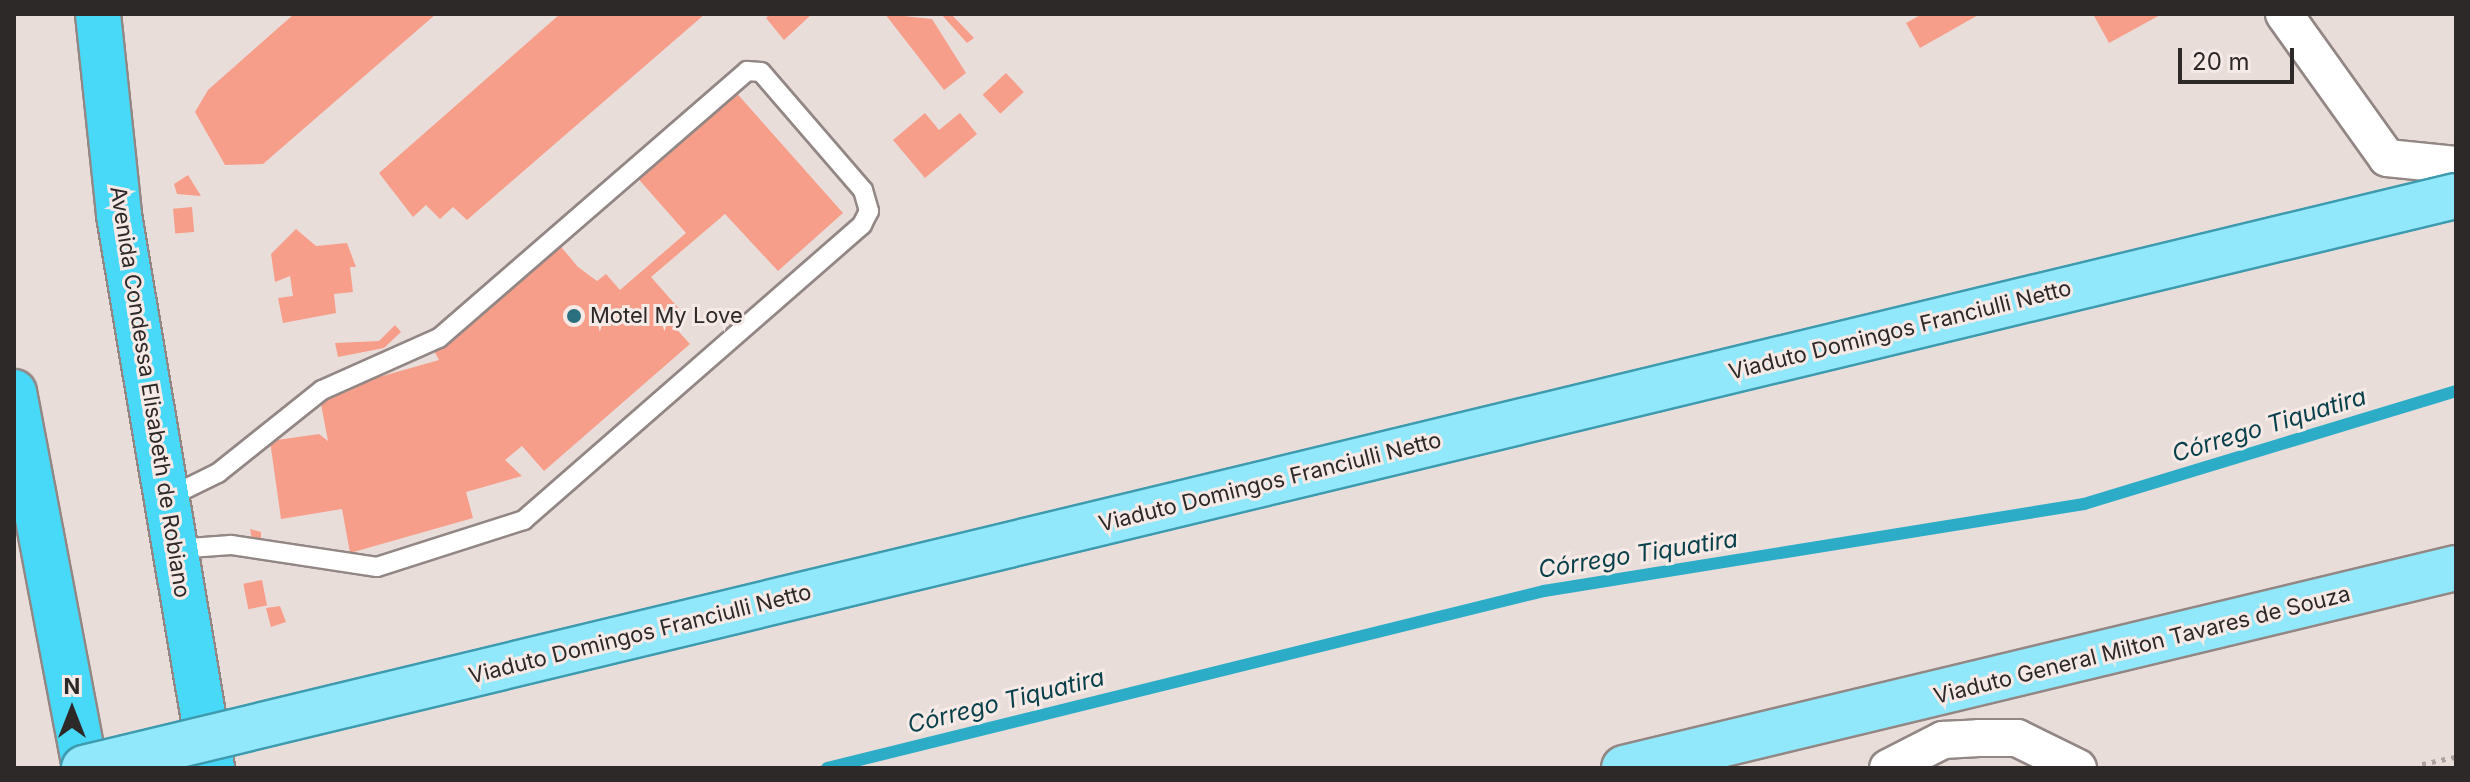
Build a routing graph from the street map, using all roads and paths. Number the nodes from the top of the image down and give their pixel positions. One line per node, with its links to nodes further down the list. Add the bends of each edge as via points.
1 (98, 14): 6 (highway, Avenida Condessa Elisabeth de Robiano, via 119,215)
2 (2284, 14): 3 (street, via 2387,158)
3 (2456, 165)
4 (2456, 196): 11 (main road, Viaduto Domingos Franciulli Netto, bridge)
5 (14, 392): 11 (highway)
6 (166, 499): 7 (highway, Avenida Condessa Elisabeth de Robiano); 7 (lane, via 218,473 322,390 439,338 747,71 761,72 863,190 869,211 862,225 524,520 377,567 231,545)
7 (175, 549): 12 (highway, Avenida Condessa Elisabeth de Robiano)
8 (2456, 568): 13 (main road, Viaduto General Milton Tavares de Souza)
9 (2456, 757): 10 (path)
10 (2422, 764)
11 (84, 768)
12 (212, 768)
13 (1624, 768)
14 (1888, 768): 15 (street, via 1943,740 2017,738)
15 (2078, 768)

